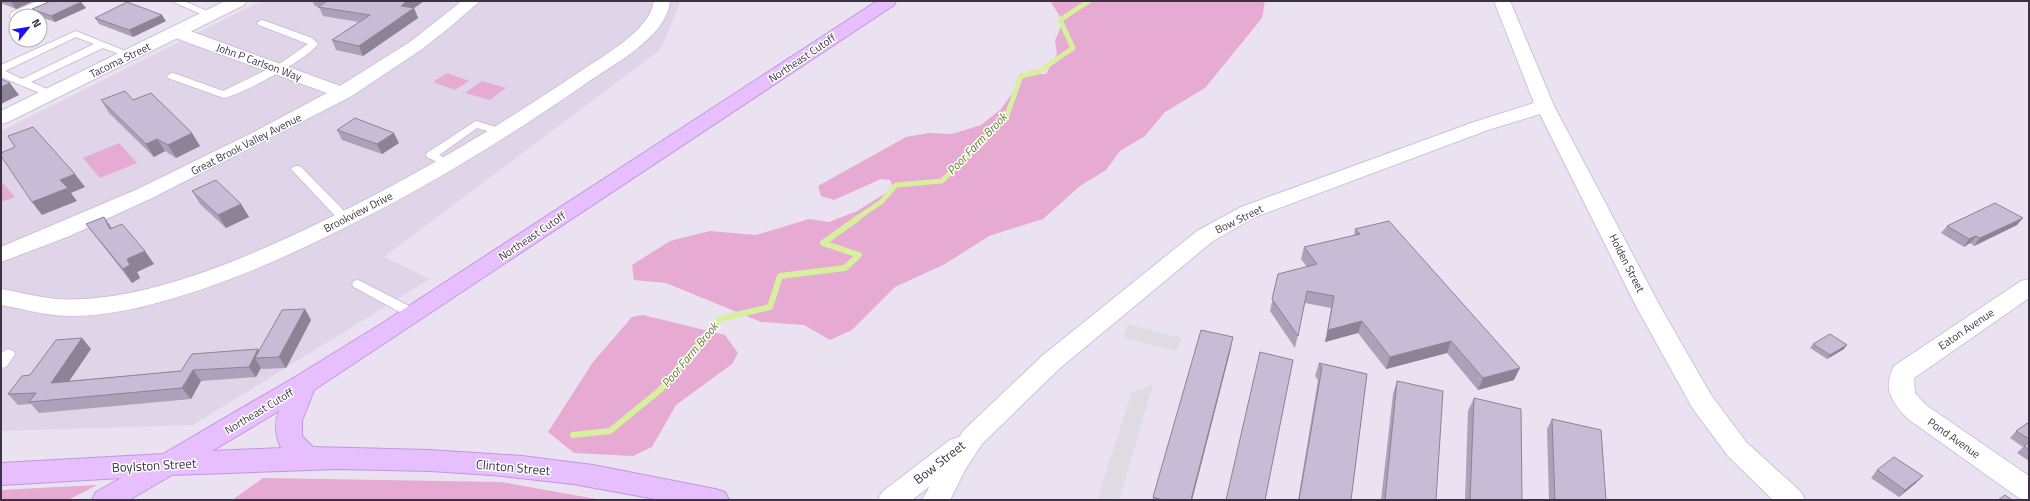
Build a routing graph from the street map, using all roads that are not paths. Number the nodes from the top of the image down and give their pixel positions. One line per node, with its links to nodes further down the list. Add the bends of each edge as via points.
1 (52, 1): 8 (street)
2 (176, 1): 9 (lane)
3 (238, 1): 9 (street, Tacoma Street)
4 (472, 1): 19 (street, Great Brook Valley Avenue, via 407,50)
5 (662, 1): 24 (street, Brookview Drive, via 662,11 641,36 501,132 450,164)
6 (888, 1): 29 (main road, Northeast Cutoff)
7 (1502, 1): 21 (street, Holden Street)
8 (37, 8)
9 (210, 15): 11 (street, Tacoma Street)
10 (262, 23): 14 (lane, via 309,40 313,44)
11 (176, 32): 13 (street, Tacoma Street); 14 (street, John P Carlson Way)
12 (102, 44): 13 (lane); 15 (lane, via 76,34); 18 (lane)
13 (130, 55): 20 (street, Tacoma Street)
14 (277, 68): 17 (lane, via 224,95); 19 (street, John P Carlson Way)
15 (1, 69)
16 (1, 73): 18 (lane)
17 (172, 76)
18 (23, 82): 20 (lane)
19 (343, 93): 25 (street, Great Brook Valley Avenue, via 171,182)
20 (50, 94): 22 (street, Tacoma Street)
21 (1545, 106): 32 (street, Bow Street, via 1474,129 1248,212 1218,229 1188,248 1052,362); 41 (street, Holden Street, via 1649,308 1702,402 1737,449)
22 (1, 118)
23 (297, 169): 24 (lane)
24 (345, 218): 28 (street, Brookview Drive, via 266,256 221,274 146,298 77,307 43,306)
25 (1, 255)
26 (358, 284): 29 (lane)
27 (2029, 287): 30 (street, Eaton Avenue)
28 (1, 297)
29 (414, 314): 31 (main road, Northeast Cutoff)
30 (1903, 373): 36 (street, Pond Avenue, via 1900,381 1901,393 1913,409)
31 (304, 384): 33 (main road, via 287,429 292,444); 34 (main road, Northeast Cutoff)
32 (986, 424): 39 (street, Bow Street); 40 (street, Bow Street, via 973,437 955,463)
33 (308, 458): 34 (main road, Boylston Street); 38 (main road, Clinton Street, via 377,459 553,470)
34 (170, 463): 35 (main road, Boylston Street); 37 (main road, Northeast Cutoff)
35 (1, 474)
36 (2029, 490)
37 (106, 500)
38 (715, 500)
39 (892, 500)
40 (936, 500)
41 (1791, 500)

